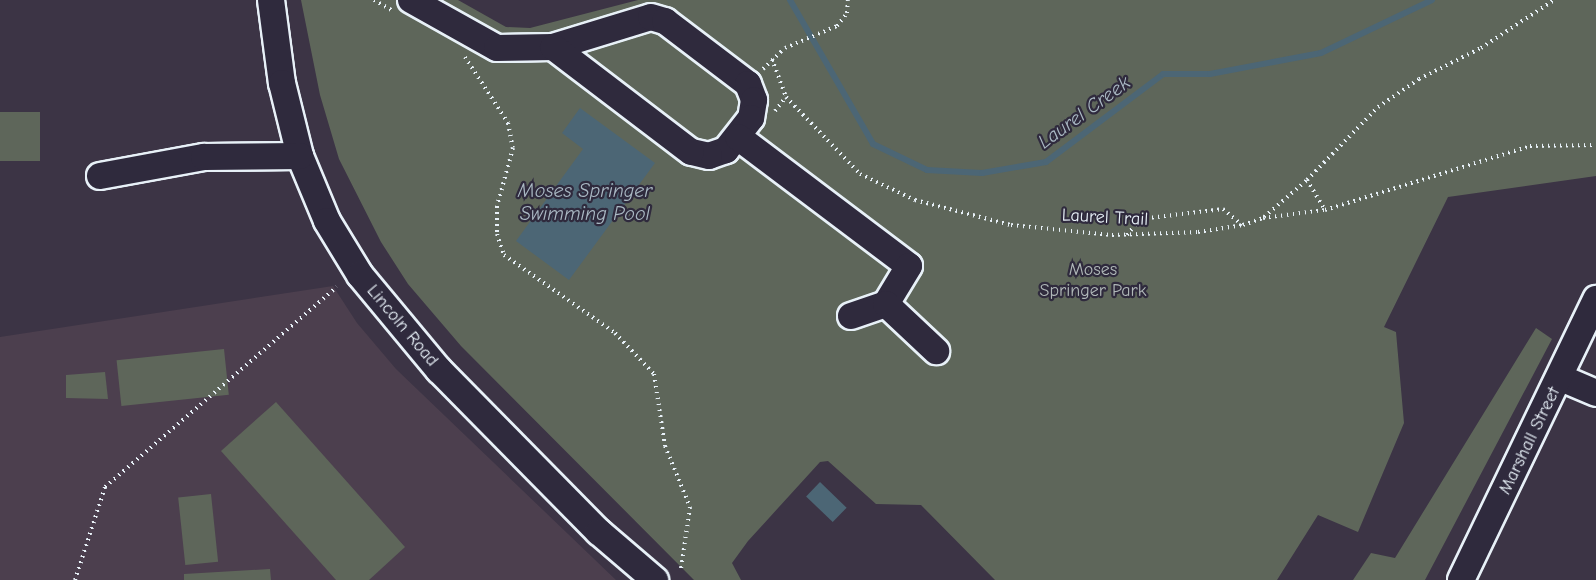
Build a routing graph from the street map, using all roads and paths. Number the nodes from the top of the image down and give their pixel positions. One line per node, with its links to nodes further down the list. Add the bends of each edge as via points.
1 (271, 0): 10 (street, Lincoln Road, via 282,82)
2 (374, 0): 5 (path)
3 (848, 0): 16 (path, Laurel Trail, via 847,13 837,26 785,48 772,59 786,97 860,174 915,200 960,214 1011,225)
4 (1554, 0): 12 (path, via 1481,48 1419,79 1378,107)
5 (402, 6): 6 (street, via 497,48)
6 (553, 47): 8 (street, via 691,152 709,156 726,150); 8 (street, via 651,17 665,21 748,84 754,100 751,118)
7 (472, 56): 24 (path, via 462,51 508,123 513,148 498,206 496,234 504,255 615,333 654,374 665,446 690,507)
8 (738, 137): 19 (street, via 909,266)
9 (1596, 145): 13 (path, Laurel Trail, via 1530,146)
10 (300, 156): 11 (street, via 204,157); 26 (street, Lincoln Road, via 327,221 360,275 387,309 439,369 582,514)
11 (100, 176)
12 (1306, 180): 13 (path); 14 (path)
13 (1325, 210): 14 (path, Laurel Trail)
14 (1263, 218): 15 (path, Laurel Trail)
15 (1243, 225): 16 (path, Laurel Trail); 16 (path, via 1223,209 1140,219)
16 (1127, 235)
17 (337, 287): 25 (path, via 105,487)
18 (1596, 300): 22 (street, Marshall Street)
19 (886, 304): 20 (street); 21 (street)
20 (851, 316)
21 (936, 351)
22 (1561, 378): 23 (street); 27 (street, Marshall Street)
23 (1596, 393)
24 (681, 569)
25 (75, 580)
26 (655, 580)
27 (1461, 580)

